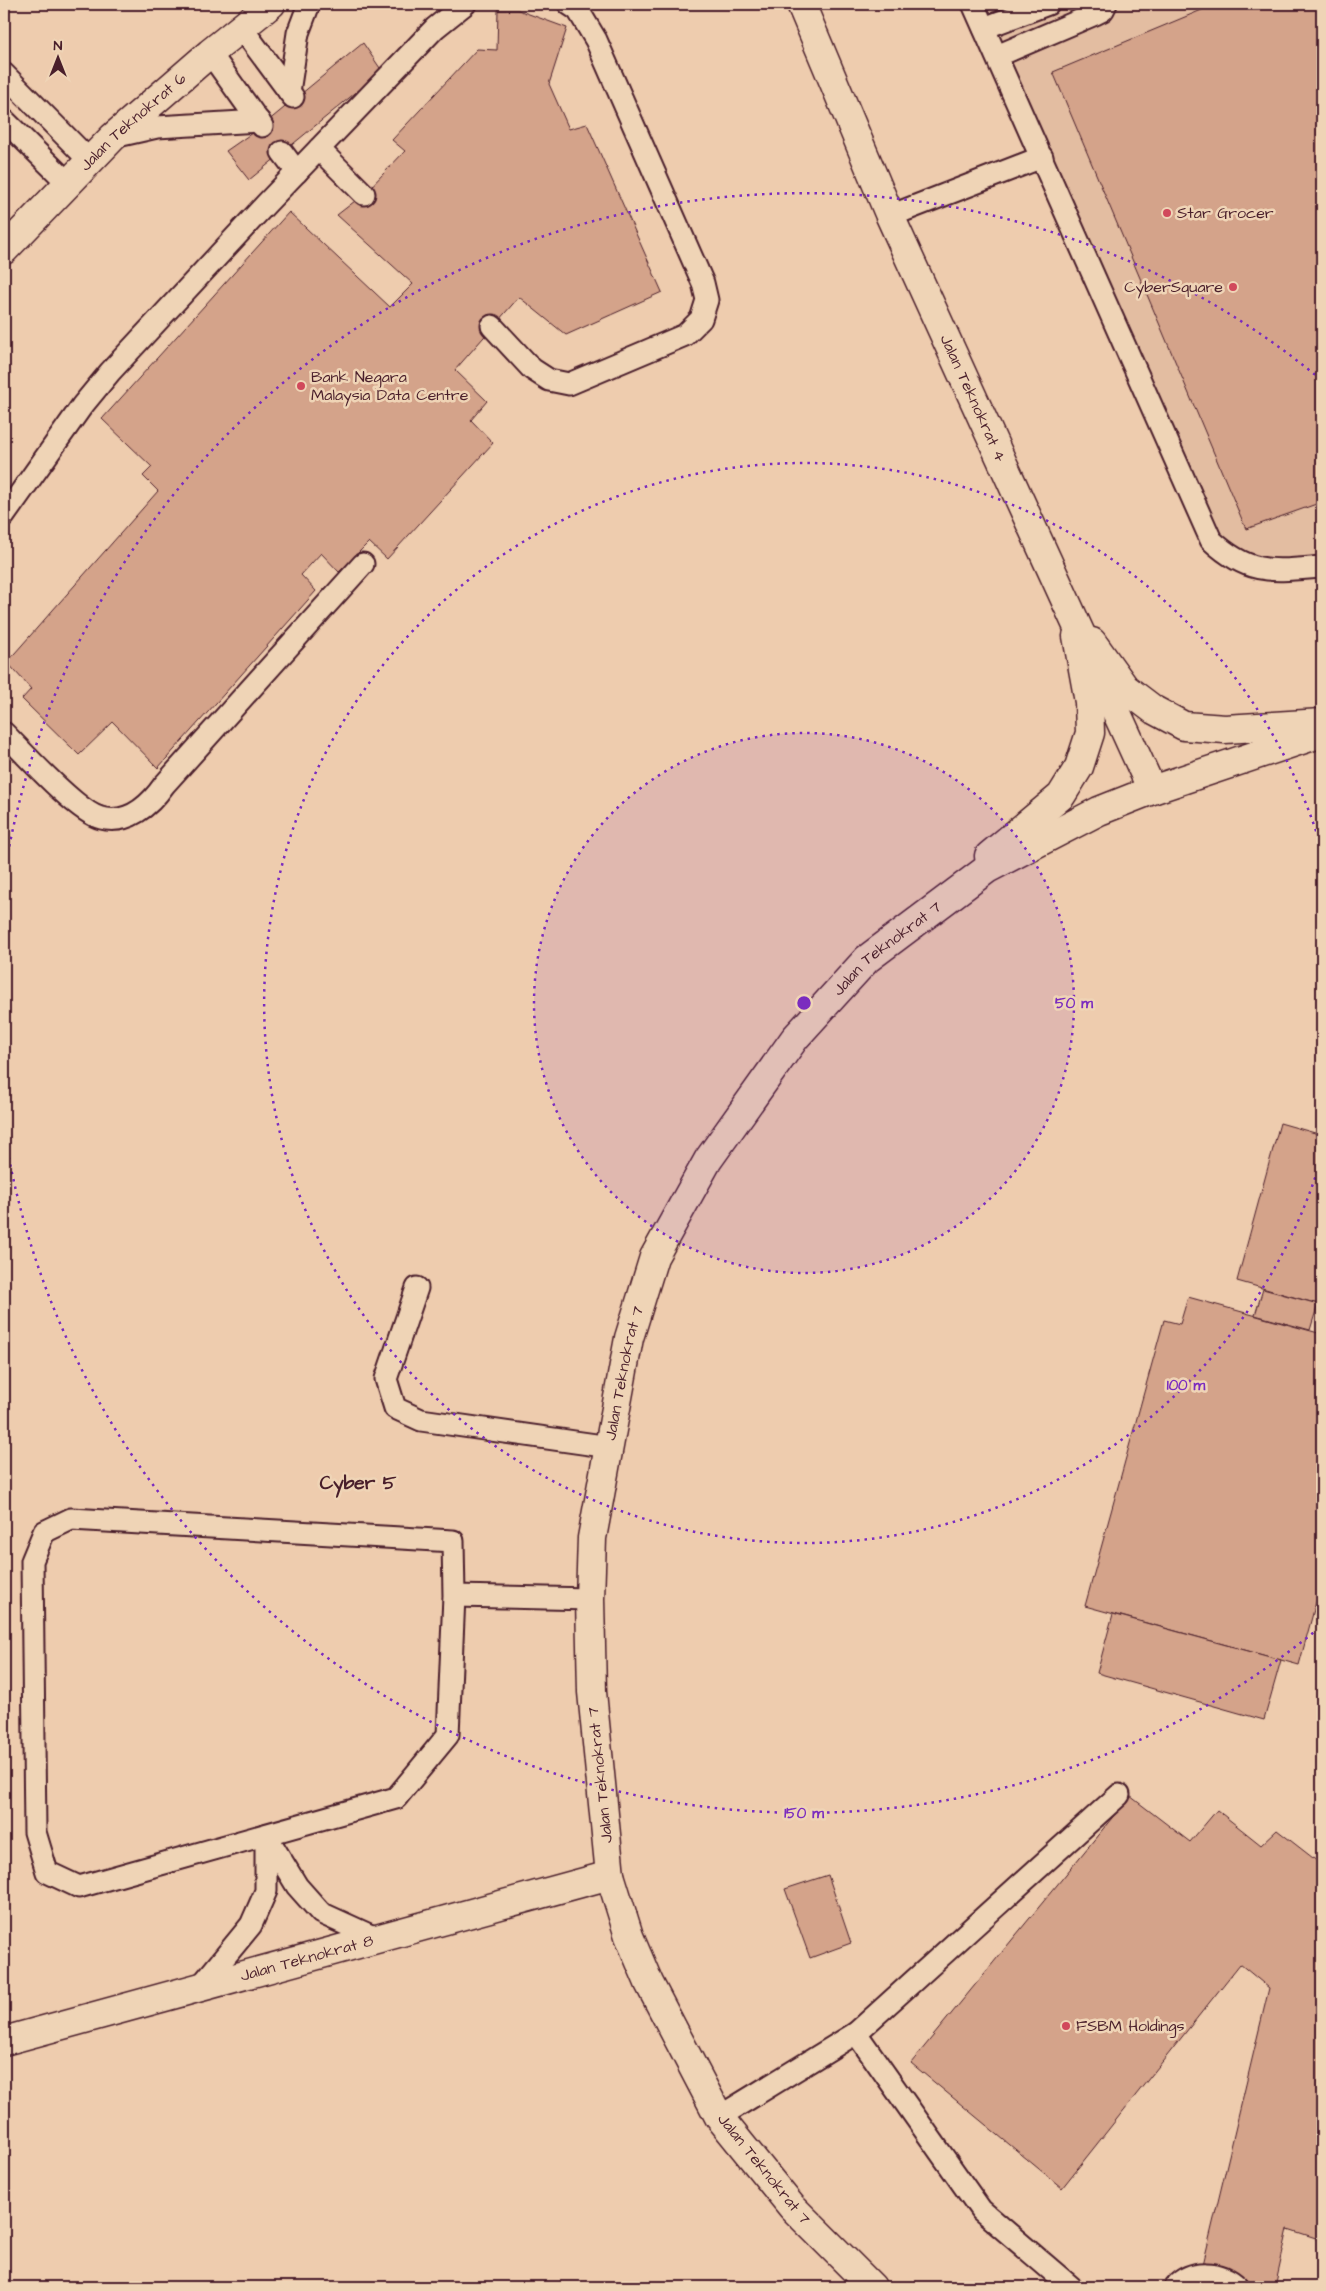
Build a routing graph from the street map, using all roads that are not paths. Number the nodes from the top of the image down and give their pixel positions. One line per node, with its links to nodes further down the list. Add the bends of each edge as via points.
1 (271, 4): 9 (street, Jalan Teknokrat 6)
2 (309, 4): 9 (lane, via 298,33 292,95)
3 (465, 4): 16 (lane, via 435,28)
4 (569, 4): 25 (lane, via 578,10 596,40 703,283 707,300 701,319 685,335 569,384 550,380 532,369)
5 (801, 4): 23 (street, Jalan Teknokrat 4)
6 (973, 4): 10 (lane)
7 (1048, 4): 10 (lane)
8 (1106, 4): 12 (lane, via 1095,14)
9 (241, 27): 11 (street, Jalan Teknokrat 6)
10 (984, 28): 12 (lane)
11 (210, 53): 15 (street, Jalan Teknokrat 6); 15 (lane, via 260,123 157,127)
12 (997, 56): 18 (lane)
13 (4, 74): 19 (lane)
14 (4, 120): 21 (lane)
15 (113, 137): 19 (street, Jalan Teknokrat 6)
16 (322, 137): 20 (lane); 22 (lane)
17 (282, 152): 20 (lane)
18 (1042, 157): 23 (lane); 28 (lane, via 1211,540 1229,556 1250,567 1279,571)
19 (90, 161): 21 (street, Jalan Teknokrat 6)
20 (297, 172): 26 (lane, via 110,372)
21 (68, 183): 24 (street, Jalan Teknokrat 6)
22 (364, 194)
23 (890, 216): 29 (street, Jalan Teknokrat 4)
24 (4, 250)
25 (492, 326)
26 (4, 516)
27 (363, 564): 31 (lane, via 152,802 138,812 120,818 100,818 79,806)
28 (1322, 567)
29 (1073, 615): 30 (street, via 1125,688 1154,710 1184,726 1224,729); 33 (street, Jalan Teknokrat 4); 34 (street, via 1089,702 1090,725 1079,767 1061,796 1007,840)
30 (1322, 723)
31 (4, 733)
32 (1322, 733): 33 (street, Jalan Teknokrat 7)
33 (1152, 790): 34 (street, Jalan Teknokrat 7, via 1099,811 987,869)
34 (924, 917): 36 (street, Jalan Teknokrat 7, via 867,960 795,1038 708,1160 654,1257 629,1338)
35 (417, 1288): 36 (lane, via 386,1379 395,1408 421,1420)
36 (610, 1447): 38 (street, Jalan Teknokrat 7, via 592,1538)
37 (454, 1596): 38 (lane); 40 (lane, via 448,1735 396,1798); 40 (lane, via 453,1541 71,1519 44,1532 32,1561 35,1832 47,1872 79,1886)
38 (590, 1599): 41 (street, Jalan Teknokrat 7, via 592,1692)
39 (1119, 1795): 44 (lane)
40 (266, 1835): 42 (lane, via 297,1886 321,1913); 43 (lane, via 266,1891 251,1925)
41 (610, 1875): 42 (street, Jalan Teknokrat 8); 46 (street, Jalan Teknokrat 7, via 629,1936 649,1983)
42 (378, 1939): 43 (street, Jalan Teknokrat 8)
43 (200, 1988): 45 (street, Jalan Teknokrat 8)
44 (856, 2034): 46 (lane); 48 (lane, via 981,2210)
45 (4, 2042)
46 (719, 2116): 47 (street, Jalan Teknokrat 7, via 792,2207)
47 (872, 2287)
48 (1072, 2287)
49 (1175, 2287): 50 (lane, via 1204,2273 1218,2275)
50 (1238, 2287)

